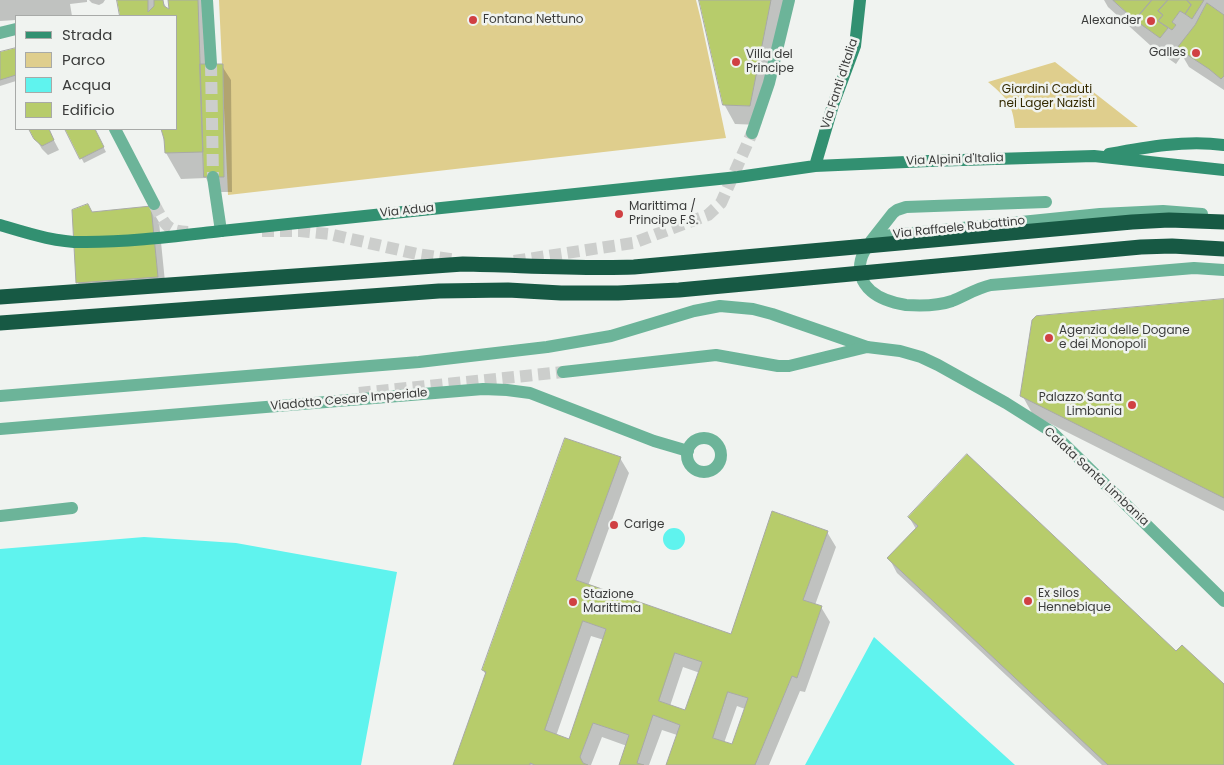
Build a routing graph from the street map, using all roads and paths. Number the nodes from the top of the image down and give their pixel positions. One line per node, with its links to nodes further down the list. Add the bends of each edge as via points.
1 (207, 0): 6 (street)
2 (788, 0): 8 (street, via 769,83)
3 (860, 0): 11 (main road, Via Fanti d'Italia, via 855,46)
4 (15, 29): 5 (street)
5 (0, 32)
6 (211, 64)
7 (116, 130): 15 (street)
8 (752, 133)
9 (1224, 145): 10 (main road, Via Alpini d'Italia, via 1166,144)
10 (1094, 156): 11 (main road, Via Alpini d'Italia); 12 (main road, Via Alpini d'Italia)
11 (815, 166): 18 (main road, Via Adua, via 738,177)
12 (1224, 170)
13 (213, 177): 18 (street)
14 (1046, 202): 19 (street, via 906,207 893,213)
15 (154, 204)
16 (1223, 218): 19 (street, Via Raffaele Rubattino, via 1164,211 1100,214 883,236); 22 (highway, bridge, via 1132,222 634,267 463,264)
17 (0, 225): 18 (main road, Via Adua, bridge, via 40,236 85,242)
18 (220, 231)
19 (872, 242): 21 (street, via 860,262 864,284 880,297 905,305 952,301 991,285 1194,268)
20 (1224, 249): 23 (highway, bridge, via 1141,247 618,294 439,291)
21 (1224, 270)
22 (0, 298)
23 (0, 323)
24 (867, 347): 25 (street, via 789,366 716,355); 26 (street, via 772,314 720,306 611,336 547,347 419,362); 31 (street, Calata Santa Limbania, via 900,350 920,357 1052,432)
25 (563, 372)
26 (0, 396)
27 (0, 429): 28 (street, Viadotto Cesare Imperiale, via 483,389 539,396)
28 (688, 451): 28 (street, via 693,442 713,437 721,454 718,465 702,472 692,467)
29 (72, 508): 30 (street)
30 (0, 516)
31 (1224, 601)

